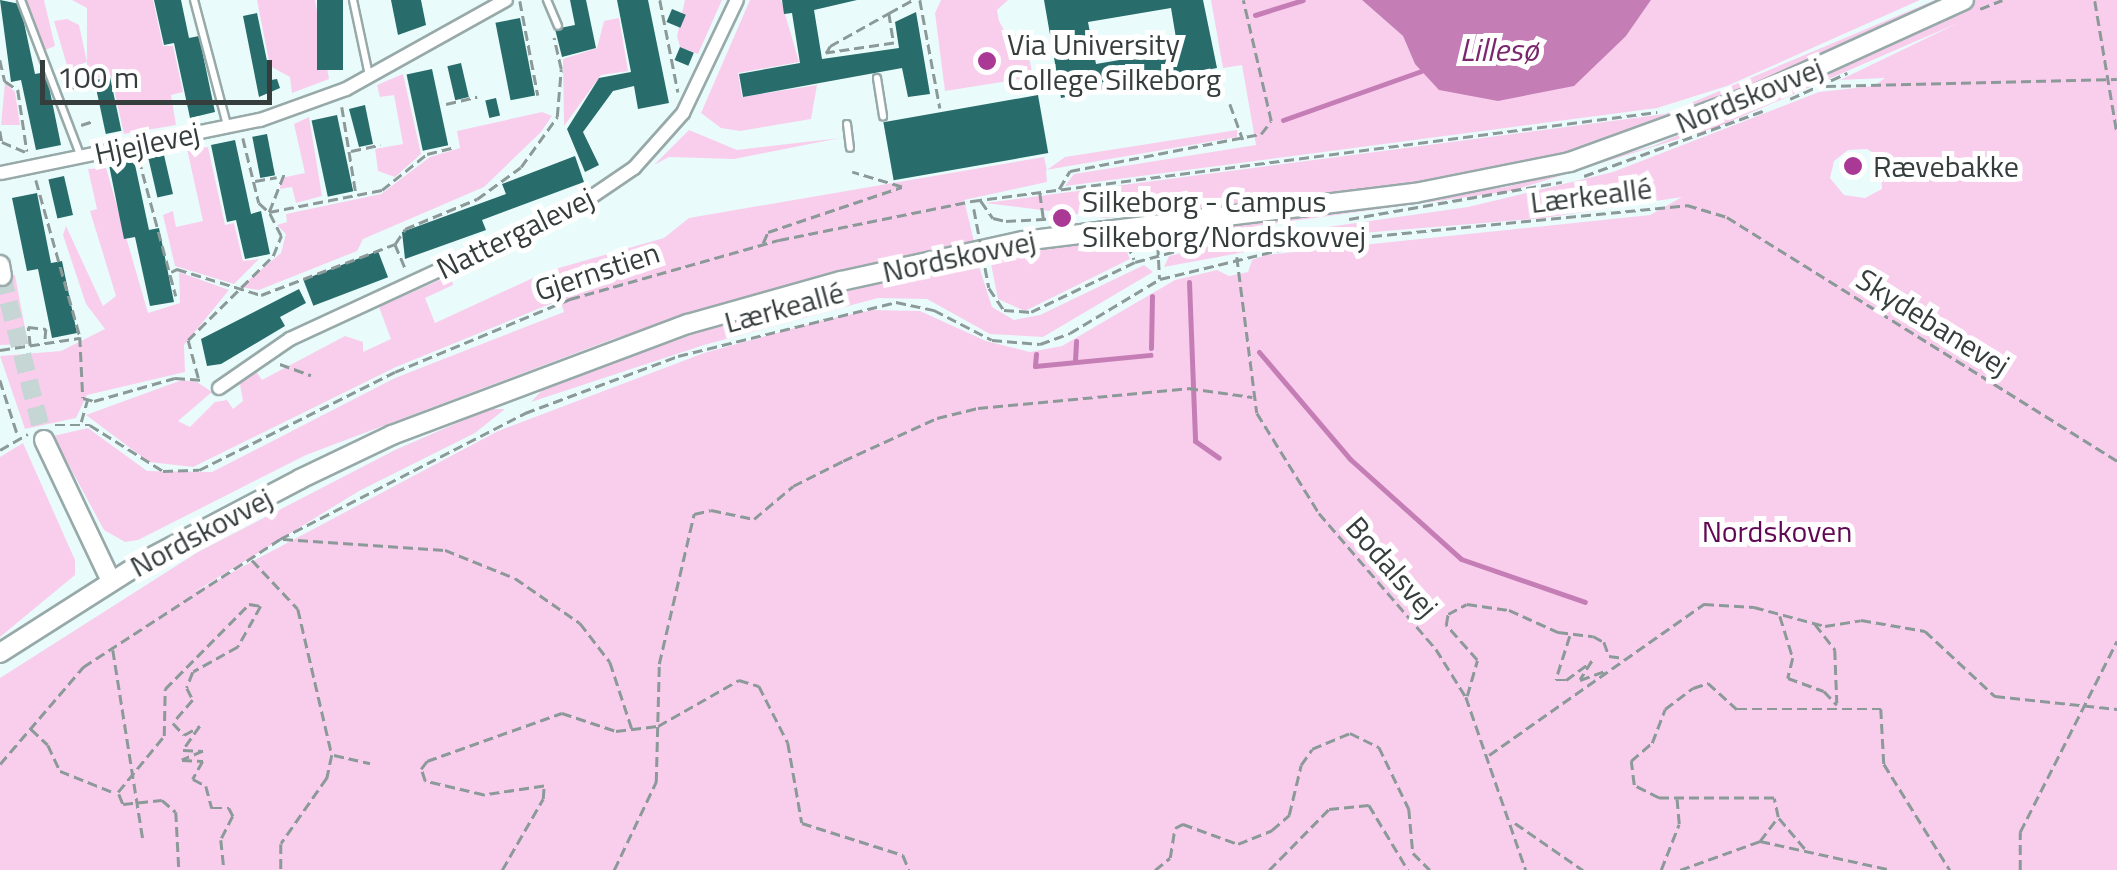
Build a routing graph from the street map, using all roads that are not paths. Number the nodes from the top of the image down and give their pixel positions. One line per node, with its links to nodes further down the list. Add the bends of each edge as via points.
1 (21, 0): 15 (lane)
2 (194, 0): 13 (lane)
3 (353, 0): 9 (lane)
4 (506, 0): 9 (street, Hjejlevej)
5 (547, 0): 8 (lane)
6 (737, 0): 17 (street, Nattergalevej, via 683,112 634,168 578,206 270,351)
7 (1964, 0): 19 (street, Nordskovvej, via 1748,98 1570,162 1415,193 1023,241 688,324 392,435)
8 (558, 26)
9 (369, 76): 13 (street, Hjejlevej)
10 (876, 78): 11 (lane)
11 (884, 117)
12 (847, 124): 14 (lane)
13 (234, 125): 15 (street, Hjejlevej)
14 (850, 148)
15 (81, 156): 16 (street, Hjejlevej, via 28,160)
16 (1, 172)
17 (219, 388)
18 (45, 432): 19 (street)
19 (110, 581): 20 (street, Nordskovvej)
20 (0, 653)

